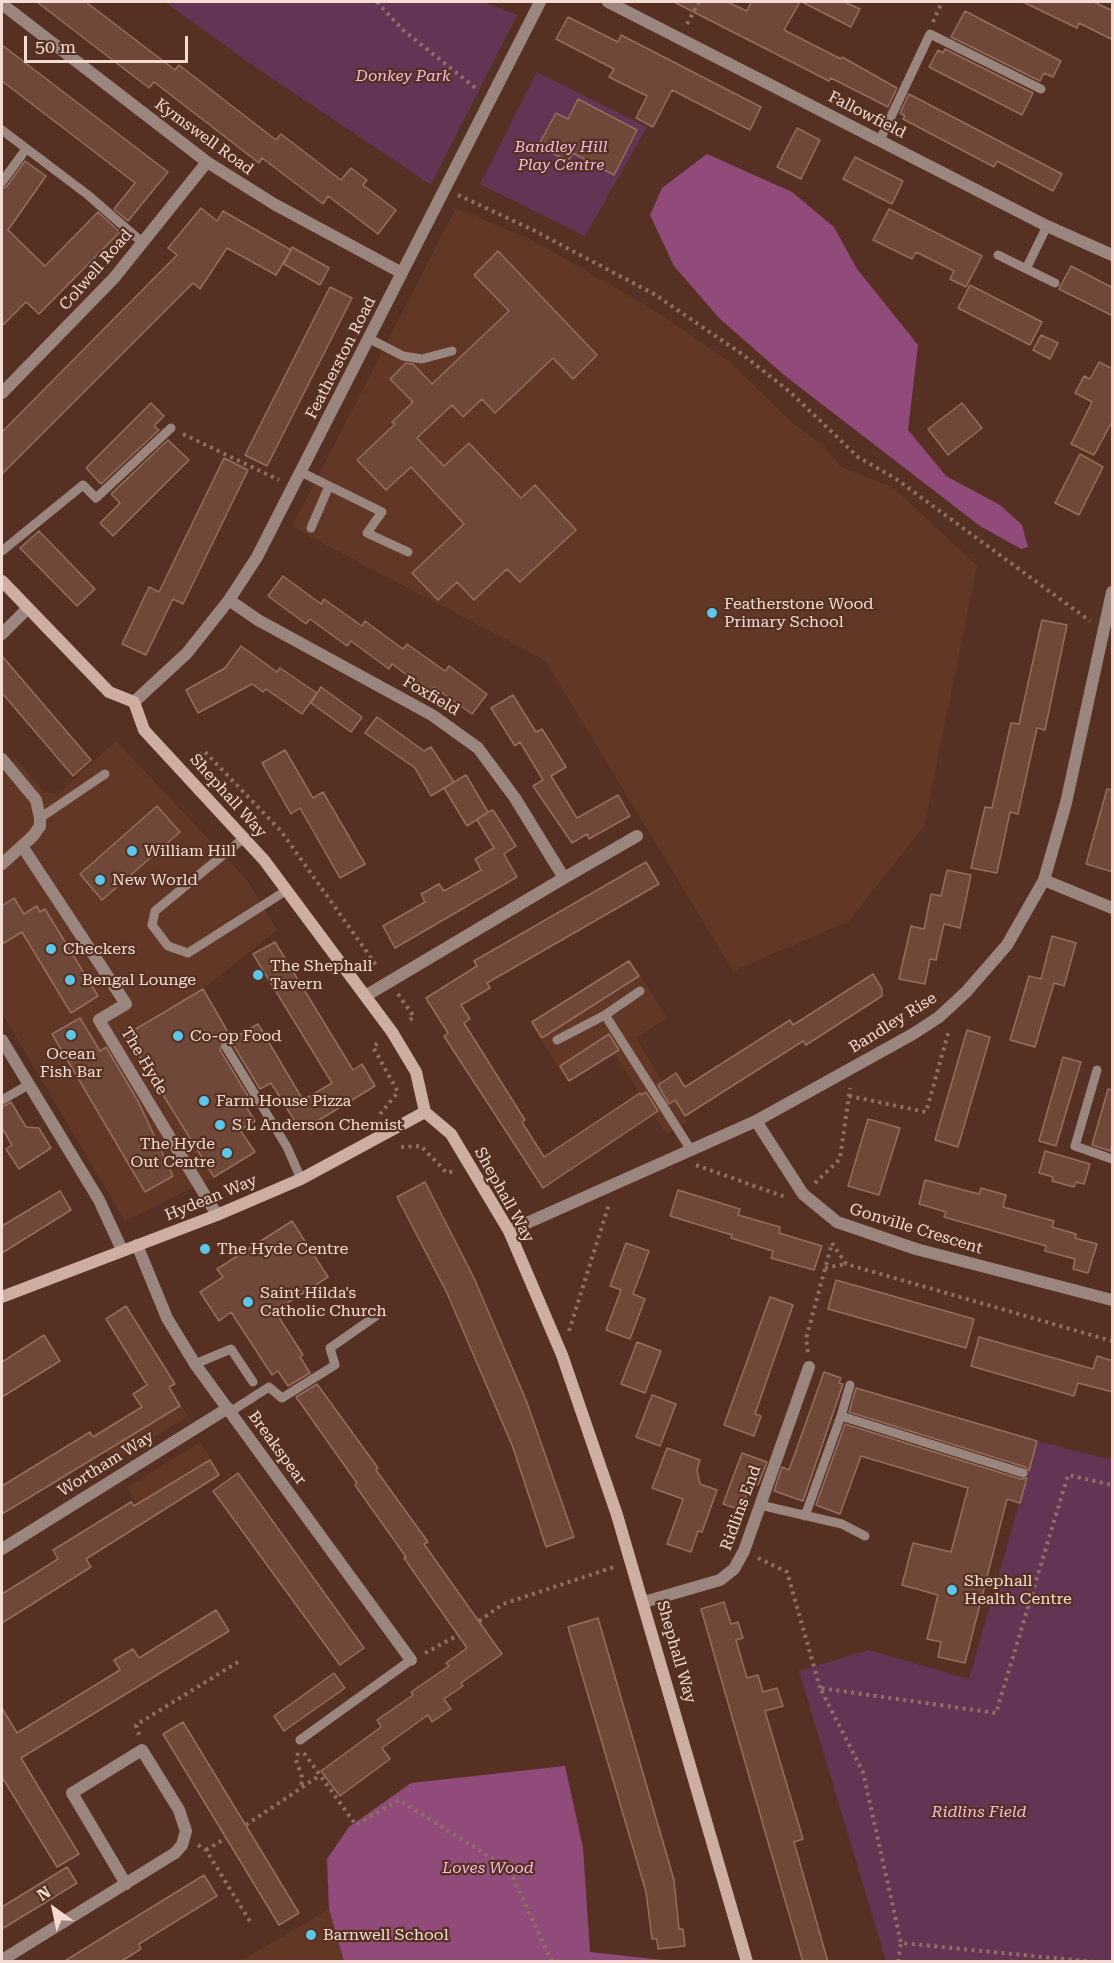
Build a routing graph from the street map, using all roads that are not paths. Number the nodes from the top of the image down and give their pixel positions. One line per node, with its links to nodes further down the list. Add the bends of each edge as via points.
1 (540, 2): 15 (street, Featherston Road)
2 (608, 2): 6 (street, Fallowfield)
3 (2, 4): 8 (street, Kymswell Road)
4 (1041, 89): 6 (lane, via 930,34)
5 (2, 130): 7 (lane)
6 (880, 140): 10 (street, Fallowfield)
7 (26, 149): 9 (lane); 11 (lane)
8 (207, 162): 11 (street, Colwell Road); 15 (street, Kymswell Road, via 274,204)
9 (2, 182)
10 (1047, 226): 13 (street, Fallowfield); 14 (lane)
11 (143, 243): 19 (street, Colwell Road, via 95,300)
12 (998, 255): 14 (lane)
13 (1113, 255)
14 (1027, 267): 16 (lane)
15 (402, 273): 17 (street, Featherston Road)
16 (1055, 283)
17 (370, 339): 18 (lane, via 404,356 422,359); 21 (street, Featherston Road)
18 (452, 351)
19 (2, 393)
20 (171, 428): 24 (lane, via 96,498 83,485)
21 (301, 472): 22 (lane); 28 (street, Featherston Road, via 257,557)
22 (329, 486): 23 (lane); 25 (lane, via 381,512 367,532)
23 (311, 528)
24 (2, 551)
25 (408, 552)
26 (2, 581): 29 (street)
27 (1113, 592): 30 (street, Bandley Rise)
28 (229, 600): 32 (street, Featherston Road, via 187,652); 40 (street, Foxfield, via 258,620 432,714 478,748 515,798)
29 (27, 609): 31 (street); 32 (street, via 109,692)
30 (1110, 614): 41 (street, Bandley Rise)
31 (2, 634)
32 (134, 702): 37 (street, Shephall Way, via 144,730)
33 (2, 759): 35 (street, via 36,800)
34 (105, 774): 35 (lane)
35 (40, 818): 38 (street, via 39,826)
36 (637, 836): 40 (street)
37 (245, 837): 42 (street, Shephall Way); 42 (lane, via 155,911 152,925 168,946 188,952)
38 (22, 846): 39 (street); 58 (street, The Hyde, via 126,1004 99,1020)
39 (2, 864)
40 (564, 878): 45 (street)
41 (1044, 880): 43 (street); 54 (street, Bandley Rise, via 1007,945 939,1017)
42 (287, 890): 45 (street, Shephall Way)
43 (1113, 908)
44 (640, 991): 46 (lane)
45 (367, 995): 53 (street, Shephall Way, via 416,1072)
46 (605, 1015): 48 (lane); 55 (lane)
47 (2, 1040): 51 (street)
48 (556, 1041)
49 (226, 1047): 57 (lane, via 287,1148)
50 (1097, 1070): 56 (lane, via 1075,1146)
51 (28, 1085): 52 (lane); 61 (street, via 99,1200)
52 (2, 1100)
53 (425, 1112): 57 (street, Hydean Way); 59 (street, Shephall Way, via 451,1134)
54 (756, 1121): 55 (street, Bandley Rise); 63 (street, Gonville Crescent, via 803,1194 837,1222 916,1249)
55 (691, 1150): 59 (street, Bandley Rise)
56 (1113, 1159)
57 (300, 1179): 58 (street, Hydean Way)
58 (217, 1215): 60 (street, Hydean Way)
59 (509, 1231): 76 (street, Shephall Way, via 562,1355)
60 (137, 1245): 61 (street, Hydean Way); 65 (street, Breakspear, via 163,1310)
61 (122, 1250): 62 (street, Hydean Way)
62 (2, 1297)
63 (1113, 1300)
64 (376, 1316): 69 (lane, via 330,1348 335,1365 282,1398 269,1387)
65 (195, 1364): 67 (lane, via 231,1349); 69 (street, Breakspear)
66 (809, 1367): 72 (street, Ridlins End)
67 (253, 1382)
68 (850, 1385): 70 (lane)
69 (229, 1410): 75 (street, Wortham Way); 77 (street, Breakspear)
70 (841, 1416): 71 (lane); 73 (lane)
71 (1023, 1473)
72 (760, 1505): 73 (lane); 76 (street, Ridlins End, via 734,1569 720,1580)
73 (805, 1516): 74 (lane, via 842,1524)
74 (865, 1536)
75 (2, 1549)
76 (644, 1602): 81 (street, Shephall Way)
77 (411, 1660): 78 (lane)
78 (300, 1740)
79 (126, 1884): 79 (street, via 72,1793 142,1750 186,1831 175,1853); 80 (street)
80 (2, 1960)
81 (747, 1962)

